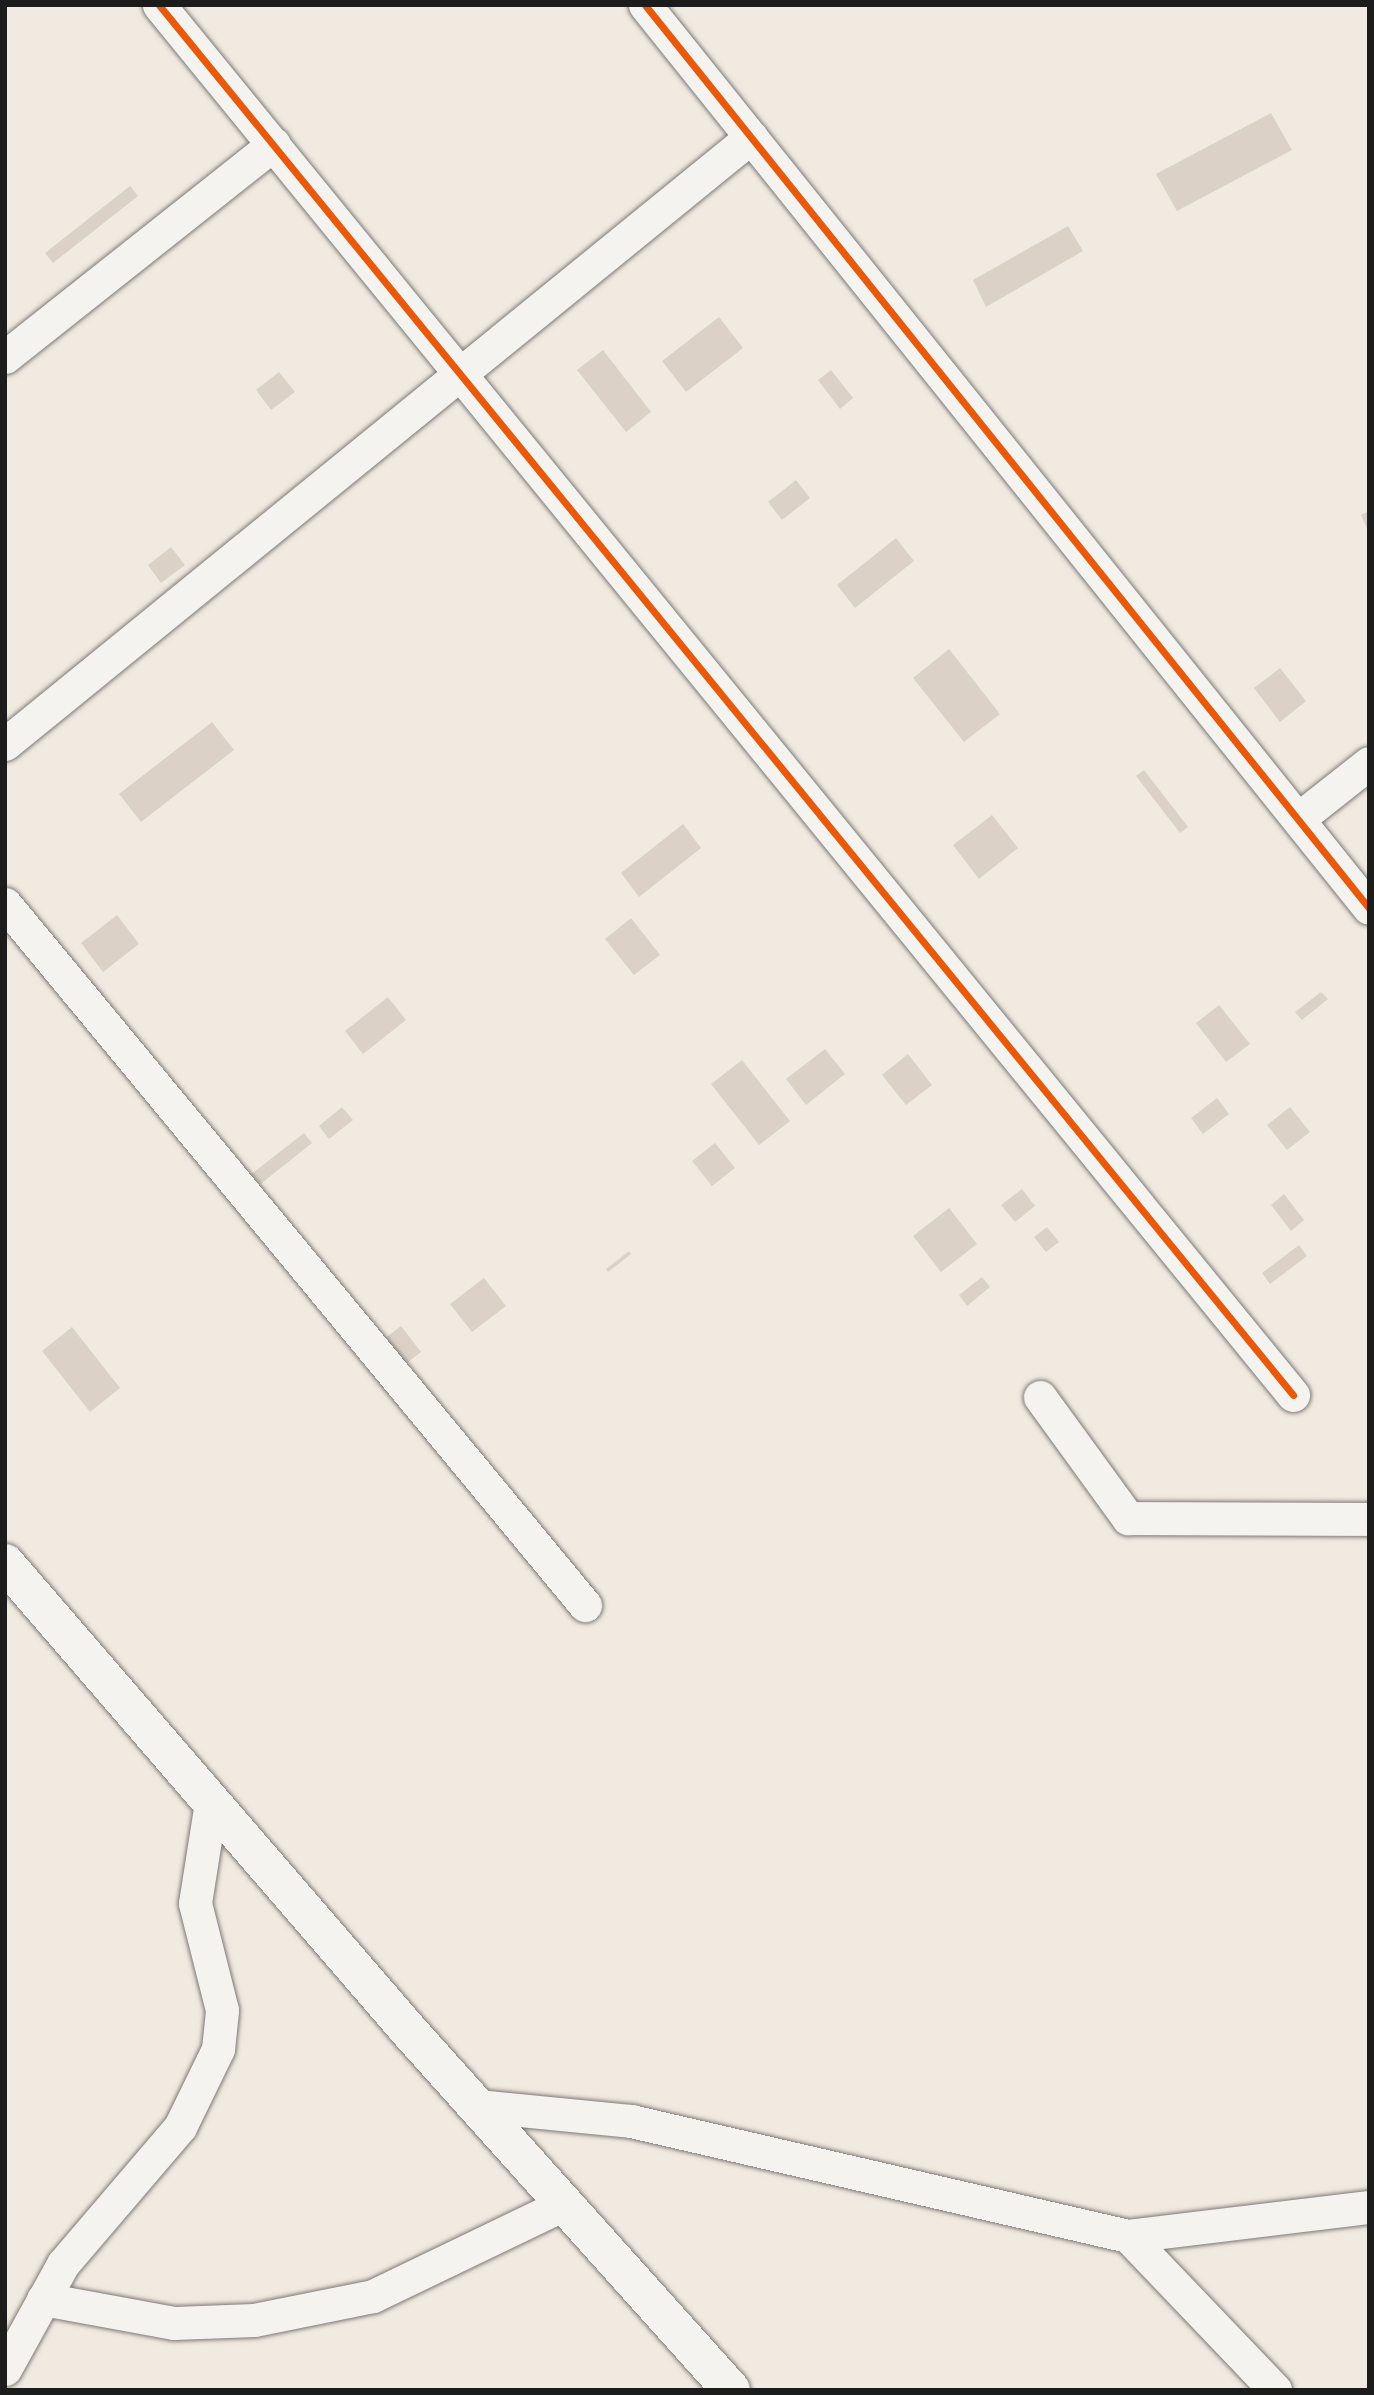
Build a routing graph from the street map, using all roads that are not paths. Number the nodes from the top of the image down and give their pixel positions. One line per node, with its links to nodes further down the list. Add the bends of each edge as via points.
1 (159, 5): 4 (street)
2 (645, 5): 3 (street)
3 (751, 136): 6 (street); 9 (street)
4 (274, 144): 5 (street); 6 (street)
5 (5, 357)
6 (461, 373): 7 (street); 12 (street)
7 (5, 744)
8 (1369, 762): 9 (street)
9 (1298, 819): 11 (street)
10 (5, 904): 16 (street)
11 (1369, 908)
12 (1293, 1395)
13 (1040, 1397): 14 (street, via 1128,1518)
14 (1369, 1519)
15 (5, 1563): 17 (main road)
16 (585, 1605)
17 (211, 1802): 18 (main road); 22 (street, via 194,1903 222,2010 218,2049 180,2127 116,2197)
18 (478, 2106): 19 (main road); 21 (street, via 631,2121)
19 (564, 2204): 22 (street, via 373,2296 254,2320 174,2323); 24 (main road)
20 (1369, 2207): 21 (street)
21 (1128, 2236): 25 (street)
22 (43, 2299): 23 (street)
23 (5, 2369)
24 (731, 2390)
25 (1275, 2390)

